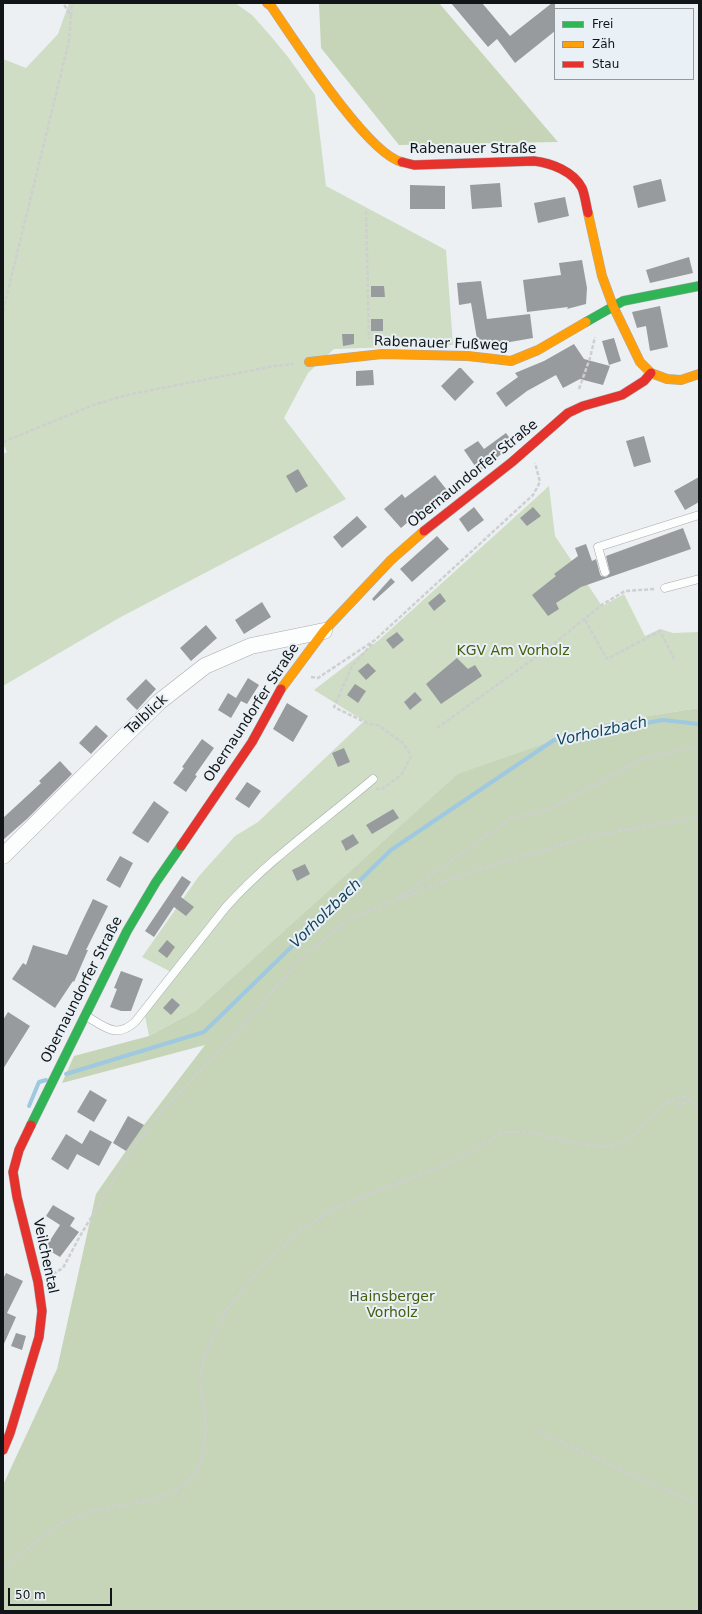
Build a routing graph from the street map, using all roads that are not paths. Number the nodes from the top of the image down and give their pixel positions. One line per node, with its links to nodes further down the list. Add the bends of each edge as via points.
1 (267, 3): 3 (street, Rabenauer Straße, via 328,89 376,146 396,161 414,165 534,161 548,163 572,175 582,188 602,276)
2 (699, 286): 3 (street, Rabenauer Fußweg)
3 (613, 306): 4 (street, Rabenauer Fußweg, via 538,350 511,361 468,356 382,354); 5 (street, Rabenauer Straße, via 640,362)
4 (309, 362)
5 (650, 373): 6 (street, via 667,379 681,380); 11 (street, Obernaundorfer Straße, via 644,381 622,395 568,413 391,560)
6 (699, 374)
7 (699, 515): 8 (lane, via 598,547)
8 (605, 572)
9 (699, 579): 10 (lane)
10 (665, 588)
11 (324, 631): 13 (street, Talblick, via 251,646 205,666 159,702); 14 (street, Obernaundorfer Straße, via 282,687 252,742 156,882 127,931)
12 (373, 779): 14 (lane, via 240,891 128,1028 120,1032 110,1030)
13 (3, 856)
14 (85, 1016): 15 (street, Obernaundorfer Straße)
15 (46, 1094): 16 (street, Veilchental, via 19,1150 14,1172 42,1311 39,1337)
16 (3, 1450)

